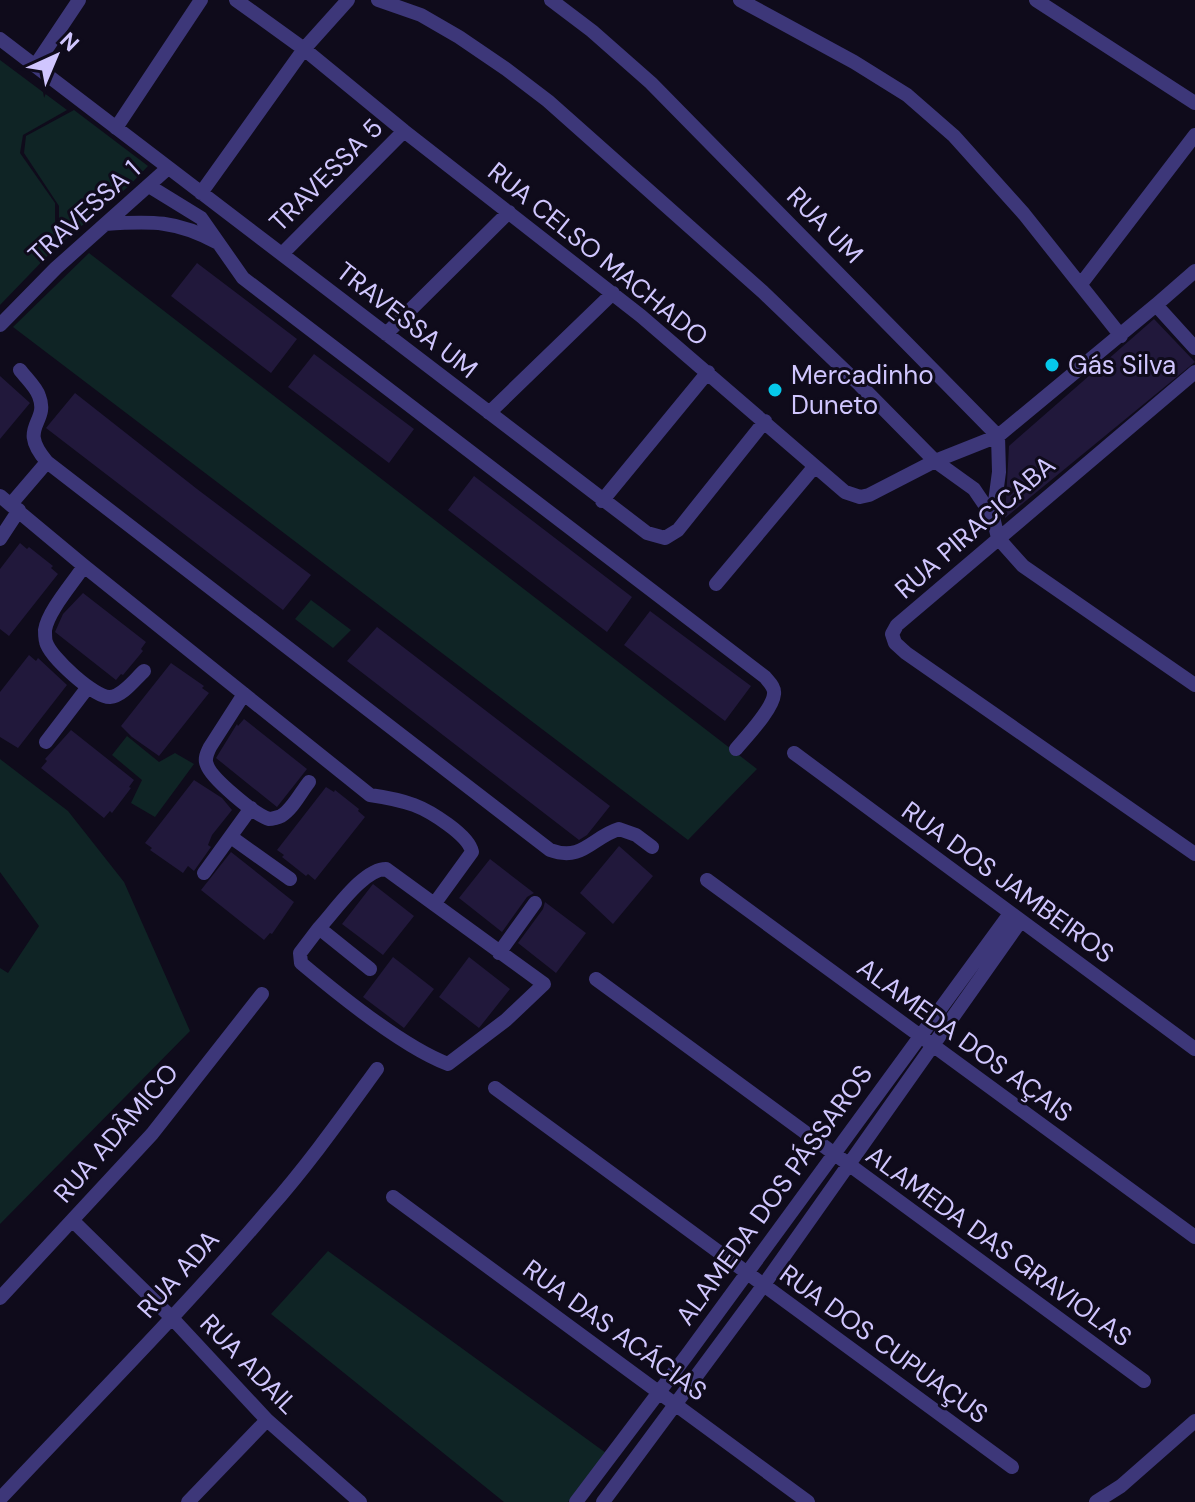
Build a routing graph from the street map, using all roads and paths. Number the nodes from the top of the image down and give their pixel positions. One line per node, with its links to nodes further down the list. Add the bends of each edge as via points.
1 (79, 0): 11 (street)
2 (201, 0): 13 (street)
3 (236, 0): 10 (street, RUA CELSO MACHADO)
4 (348, 0): 10 (street)
5 (378, 0): 37 (street, via 421,15 459,37 548,101 763,292)
6 (551, 0): 36 (street, RUA UM, via 651,83)
7 (740, 0): 24 (street, via 907,95 954,136)
8 (1036, 0): 12 (street)
9 (0, 39): 11 (street, TRAVESSA UM)
10 (304, 49): 14 (street, RUA CELSO MACHADO); 18 (street)
11 (35, 66): 13 (street, TRAVESSA UM)
12 (1195, 103)
13 (116, 128): 16 (street, TRAVESSA UM)
14 (404, 131): 19 (street, RUA CELSO MACHADO); 22 (street, TRAVESSA 5)
15 (1195, 135): 24 (street)
16 (168, 168): 17 (street, TRAVESSA 1); 18 (street, TRAVESSA UM)
17 (149, 186): 20 (street, TRAVESSA 1); 21 (street, via 201,218)
18 (201, 193): 22 (street, TRAVESSA UM)
19 (509, 212): 25 (street, RUA CELSO MACHADO); 28 (street)
20 (105, 224): 21 (street, via 166,222 193,229); 27 (street, TRAVESSA 1)
21 (218, 244): 52 (street, via 243,278 765,677 773,686 770,705)
22 (282, 254): 28 (street, TRAVESSA UM)
23 (1195, 271): 26 (street)
24 (1081, 284): 29 (street)
25 (613, 293): 32 (street, RUA CELSO MACHADO); 34 (street)
26 (1154, 307): 29 (street); 30 (street)
27 (0, 325)
28 (386, 334): 34 (street, TRAVESSA UM)
29 (1121, 336): 36 (street)
30 (1195, 348)
31 (20, 370): 38 (street, via 39,395 32,437)
32 (708, 372): 35 (street, RUA CELSO MACHADO); 40 (street)
33 (1195, 372): 43 (street, RUA PIRACICABA)
34 (489, 413): 40 (street, TRAVESSA UM)
35 (765, 421): 39 (street, RUA CELSO MACHADO); 40 (street, TRAVESSA UM, via 665,538 647,533)
36 (998, 436): 37 (street); 42 (street)
37 (935, 461): 39 (street, RUA CELSO MACHADO, via 860,497 845,492); 42 (street, via 974,489)
38 (47, 462): 41 (street); 57 (street, via 550,850 576,853 619,829)
39 (815, 466): 46 (street)
40 (602, 501)
41 (10, 503): 44 (street); 45 (street)
42 (993, 517): 43 (street)
43 (998, 538): 48 (street, via 1040,579); 58 (street, RUA PIRACICABA, via 897,625 895,643)
44 (0, 539)
45 (84, 566): 49 (street, via 45,631 55,657); 50 (street)
46 (716, 584)
47 (144, 671): 49 (street, via 113,698)
48 (1195, 685)
49 (88, 687): 51 (street)
50 (244, 694): 55 (street, via 206,755 214,775); 62 (street, via 370,795 415,805 469,842 472,852)
51 (46, 742)
52 (736, 749)
53 (794, 753): 64 (street, RUA DOS JAMBEIROS)
54 (309, 782): 55 (street, via 278,818 269,819)
55 (251, 808): 56 (street)
56 (231, 837): 59 (street); 60 (street)
57 (652, 847)
58 (1194, 851)
59 (204, 873)
60 (290, 879)
61 (707, 880): 70 (street, ALAMEDA DOS AÇAIS)
62 (435, 903): 65 (street, via 386,869 375,869); 66 (street)
63 (535, 903): 66 (street)
64 (1015, 918): 70 (street, ALAMEDA DOS PÁSSAROS); 71 (street, ALAMEDA DOS PÁSSAROS); 72 (street, RUA DOS JAMBEIROS)
65 (319, 928): 66 (street, via 300,953 301,963 393,1032 448,1064 544,984); 67 (street)
66 (499, 953)
67 (370, 969)
68 (596, 979): 75 (street, ALAMEDA DAS GRAVIOLAS)
69 (262, 994): 78 (street, RUA ADÂMICO, via 152,1134)
70 (918, 1037): 71 (street, ALAMEDA DOS AÇAIS); 75 (street, ALAMEDA DOS PÁSSAROS)
71 (933, 1047): 76 (street, ALAMEDA DOS PÁSSAROS); 79 (street, ALAMEDA DOS AÇAIS)
72 (1195, 1049)
73 (377, 1069): 83 (street, RUA ADA, via 320,1148)
74 (495, 1088): 80 (street, RUA DOS CUPUAÇUS)
75 (833, 1155): 76 (street, ALAMEDA DAS GRAVIOLAS); 80 (street, ALAMEDA DOS PÁSSAROS)
76 (849, 1166): 81 (street, ALAMEDA DOS PÁSSAROS); 84 (street, ALAMEDA DAS GRAVIOLAS)
77 (393, 1197): 85 (street, RUA DAS ACÁCIAS)
78 (73, 1221): 82 (street, RUA ADÂMICO); 83 (street, RUA ADAIL)
79 (1195, 1237)
80 (746, 1273): 81 (street, RUA DOS CUPUAÇUS); 85 (street, ALAMEDA DOS PÁSSAROS)
81 (763, 1286): 86 (street, ALAMEDA DOS PÁSSAROS); 89 (street, RUA DOS CUPUAÇUS)
82 (0, 1298)
83 (172, 1318): 87 (street, RUA ADAIL); 90 (street, RUA ADA)
84 (1144, 1381)
85 (659, 1393): 86 (street, RUA DAS ACÁCIAS); 93 (street, ALAMEDA DOS PÁSSAROS)
86 (677, 1405): 94 (street, ALAMEDA DOS PÁSSAROS); 95 (street, RUA DAS ACÁCIAS)
87 (267, 1420): 91 (street); 92 (street, RUA ADAIL)
88 (1195, 1421): 96 (street)
89 (1012, 1467)
90 (0, 1499)
91 (188, 1502)
92 (360, 1502)
93 (576, 1502)
94 (603, 1502)
95 (808, 1502)
96 (1096, 1502)

